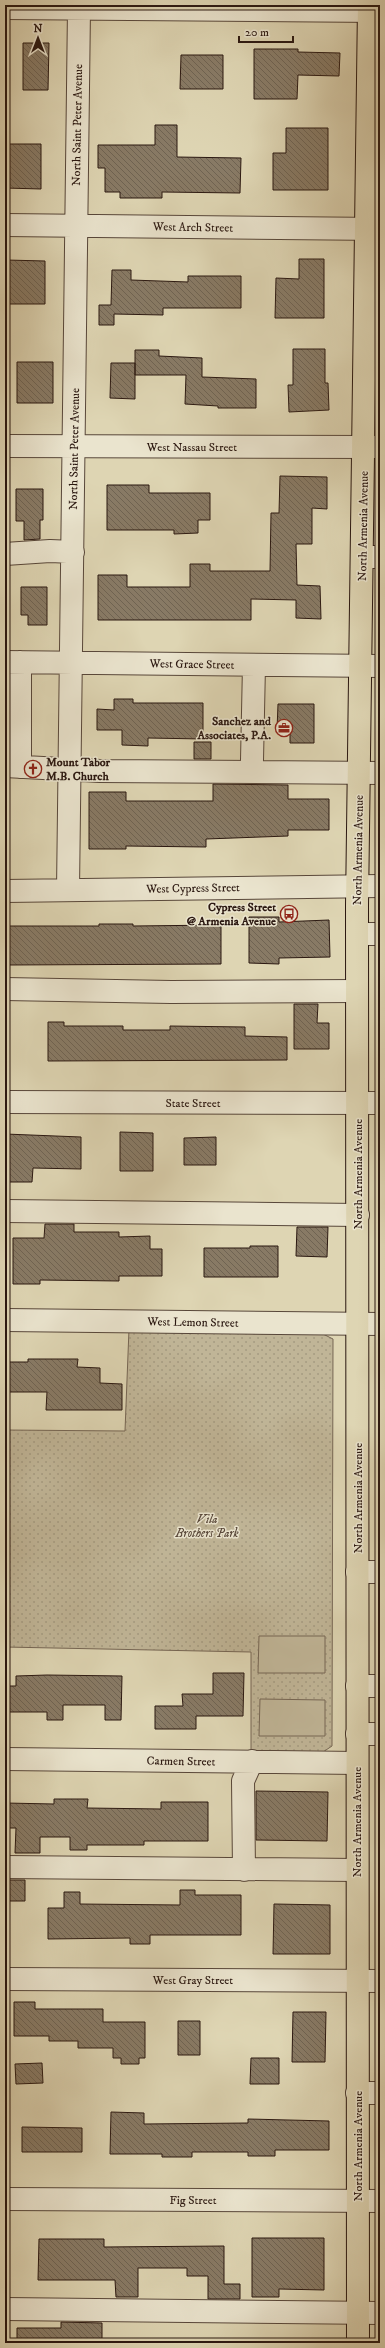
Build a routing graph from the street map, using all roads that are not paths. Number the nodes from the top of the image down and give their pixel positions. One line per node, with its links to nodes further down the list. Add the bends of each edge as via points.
1 (5, 8): 2 (street)
2 (79, 8): 3 (street); 6 (street, North Saint Peter Avenue)
3 (373, 9): 4 (main road, North Armenia Avenue)
4 (374, 123): 7 (main road, North Armenia Avenue)
5 (5, 225): 6 (street, West Arch Street)
6 (76, 226): 7 (street, West Arch Street); 10 (street, North Saint Peter Avenue)
7 (373, 229): 8 (main road, North Armenia Avenue)
8 (372, 340): 11 (main road, North Armenia Avenue)
9 (5, 446): 10 (street, West Nassau Street)
10 (74, 447): 11 (street, West Nassau Street); 12 (street, North Saint Peter Avenue)
11 (372, 447): 14 (main road, North Armenia Avenue)
12 (73, 552): 13 (street); 16 (street, North Saint Peter Avenue)
13 (5, 554)
14 (371, 557): 18 (main road, North Armenia Avenue)
15 (13, 662): 16 (street, West Grace Street); 20 (street)
16 (71, 662): 17 (street, West Grace Street); 21 (street, North Saint Peter Avenue)
17 (254, 665): 18 (street, West Grace Street); 19 (street)
18 (370, 665): 22 (main road, North Armenia Avenue)
19 (252, 760)
20 (12, 767): 21 (street)
21 (69, 768): 22 (street, via 100,771); 26 (street, North Saint Peter Avenue)
22 (359, 772): 23 (street); 24 (main road, North Armenia Avenue)
23 (380, 773)
24 (358, 886): 25 (street, West Cypress Street); 26 (street, West Cypress Street); 28 (main road, North Armenia Avenue)
25 (380, 886)
26 (68, 890): 27 (street, West Cypress Street)
27 (5, 891)
28 (357, 934): 29 (street); 31 (main road, North Armenia Avenue)
29 (380, 934)
30 (5, 989): 31 (street, via 171,992)
31 (357, 991): 33 (main road, North Armenia Avenue)
32 (5, 1102): 33 (street, State Street)
33 (357, 1103): 34 (street, State Street); 36 (main road, North Armenia Avenue)
34 (380, 1103)
35 (5, 1211): 36 (street)
36 (358, 1215): 38 (main road, North Armenia Avenue)
37 (5, 1320): 38 (street, West Lemon Street)
38 (358, 1323): 39 (street, West Lemon Street); 40 (main road, North Armenia Avenue)
39 (380, 1324)
40 (357, 1572): 41 (street); 42 (main road, North Armenia Avenue)
41 (380, 1572)
42 (357, 1686): 43 (street); 44 (main road, North Armenia Avenue)
43 (380, 1686)
44 (356, 1734): 45 (street); 48 (main road, North Armenia Avenue)
45 (380, 1734)
46 (5, 1759): 47 (street, Carmen Street)
47 (252, 1761): 48 (street, Carmen Street); 50 (street, via 242,1781)
48 (356, 1763): 51 (main road, North Armenia Avenue)
49 (5, 1868): 50 (street)
50 (244, 1870): 51 (street)
51 (357, 1870): 53 (main road, North Armenia Avenue)
52 (5, 1979): 53 (street, West Gray Street)
53 (357, 1981): 54 (street, West Gray Street); 55 (main road, North Armenia Avenue)
54 (380, 1981)
55 (357, 2092): 56 (street); 58 (main road, North Armenia Avenue)
56 (380, 2093)
57 (5, 2199): 58 (street, Fig Street)
58 (358, 2201): 59 (street, Fig Street); 61 (main road, North Armenia Avenue)
59 (380, 2201)
60 (5, 2309): 61 (street)
61 (358, 2313): 62 (street); 63 (main road, North Armenia Avenue)
62 (380, 2313)
63 (358, 2343)

